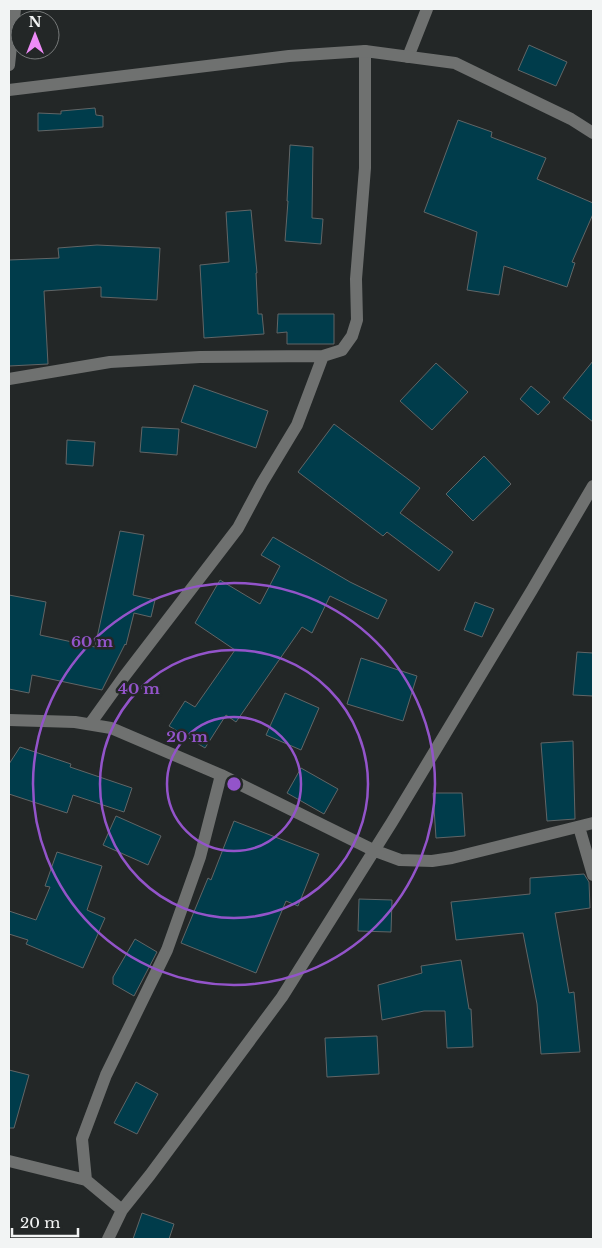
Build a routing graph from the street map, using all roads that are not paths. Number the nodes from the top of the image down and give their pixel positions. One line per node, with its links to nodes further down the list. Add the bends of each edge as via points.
1 (15, 9): 5 (street)
2 (427, 9): 4 (street)
3 (365, 51): 4 (street); 6 (street, via 289,56); 8 (street, via 365,168 356,279 357,320 352,336 342,350)
4 (408, 57): 7 (street, via 455,63 571,119)
5 (9, 65)
6 (9, 90)
7 (593, 133)
8 (323, 356): 9 (street, via 110,362); 12 (street, via 297,425 238,528)
9 (9, 379)
10 (593, 486): 16 (street)
11 (9, 720): 12 (street)
12 (90, 724): 13 (street, via 111,728)
13 (221, 775): 16 (street); 19 (street, via 200,857 167,950 106,1075 82,1139)
14 (593, 823): 15 (street)
15 (579, 827): 16 (street, via 438,860 400,860); 17 (street)
16 (373, 850): 20 (street, via 282,997)
17 (593, 875)
18 (9, 1161): 19 (street)
19 (86, 1180): 20 (street)
20 (122, 1210): 21 (street)
21 (108, 1239)

